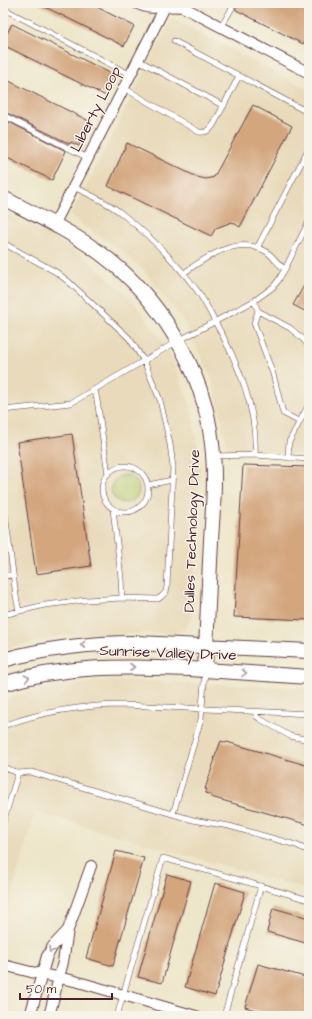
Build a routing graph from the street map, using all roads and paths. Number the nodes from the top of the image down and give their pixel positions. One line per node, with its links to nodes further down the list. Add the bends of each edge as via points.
1 (8, 3): 5 (lane)
2 (136, 3): 3 (street, via 145,8)
3 (166, 5): 6 (street, via 183,7); 8 (street, Liberty Loop)
4 (232, 8): 6 (lane)
5 (4, 10): 10 (lane)
6 (221, 27): 9 (street)
7 (174, 41): 11 (lane)
8 (138, 60): 10 (street, Liberty Loop); 13 (lane)
9 (309, 73)
10 (131, 74): 12 (street, Liberty Loop)
11 (239, 76): 13 (lane); 14 (lane)
12 (124, 88): 13 (lane, via 199,132 210,130); 17 (street, Liberty Loop)
13 (224, 106)
14 (309, 113)
15 (3, 115): 17 (lane)
16 (309, 148): 23 (lane)
17 (88, 158): 18 (street, Liberty Loop)
18 (74, 187): 21 (street, Liberty Loop); 25 (lane, via 121,213)
19 (3, 198): 21 (main road, Dulles Technology Drive)
20 (308, 224): 24 (lane)
21 (54, 225): 29 (main road, Dulles Technology Drive, via 87,244 130,278 156,308)
22 (3, 244): 31 (lane, via 56,272 69,282 129,338)
23 (257, 248): 24 (lane, via 266,252 277,265); 25 (lane, via 244,246 225,249)
24 (285, 269): 26 (lane, via 273,287)
25 (184, 273): 28 (lane)
26 (254, 301): 27 (lane); 28 (lane)
27 (258, 311): 30 (lane, via 290,328); 35 (lane, via 254,324 273,374 283,413)
28 (215, 321): 29 (lane); 37 (lane, via 229,346 244,385 254,426)
29 (178, 341): 31 (lane); 36 (main road, Dulles Technology Drive, via 200,392 210,427)
30 (309, 346)
31 (144, 361): 32 (lane); 41 (lane, via 166,422 173,467)
32 (95, 389): 34 (lane, via 71,403); 40 (lane)
33 (309, 404): 35 (lane)
34 (3, 410)
35 (300, 422): 38 (lane, via 290,442)
36 (213, 456): 37 (lane); 50 (main road, Dulles Technology Drive, via 214,491)
37 (255, 456): 38 (lane)
38 (288, 458): 39 (lane)
39 (309, 459)
40 (108, 474): 42 (lane, via 115,468 132,467 144,476); 44 (lane, via 102,484 102,493 105,502)
41 (172, 480): 42 (lane); 47 (lane, via 166,592 158,599)
42 (148, 485): 44 (lane, via 146,500 134,511)
43 (3, 498): 45 (lane)
44 (113, 509): 47 (lane)
45 (13, 574): 46 (lane); 48 (lane)
46 (3, 576)
47 (122, 598): 48 (lane, via 72,601)
48 (19, 611): 49 (lane)
49 (3, 615)
50 (206, 646): 51 (main road, Sunrise Valley Drive); 52 (main road, Sunrise Valley Drive, one-way to 52, via 91,644 46,650); 53 (main road, Dulles Technology Drive)
51 (309, 651)
52 (3, 660)
53 (205, 670): 54 (main road, Sunrise Valley Drive, one-way to 54); 55 (main road, Sunrise Valley Drive, one-way to 53, via 44,674 94,668); 56 (lane)
54 (309, 677)
55 (3, 684)
56 (202, 709): 57 (lane); 59 (lane, via 104,705 60,710 24,718); 63 (lane, via 193,750)
57 (256, 712): 58 (lane); 60 (lane, via 260,719 290,736)
58 (309, 714)
59 (3, 726)
60 (309, 740)
61 (3, 767): 62 (lane)
62 (18, 773): 63 (lane, via 31,772); 64 (lane)
63 (173, 814): 65 (lane, via 229,826)
64 (3, 823)
65 (309, 851)
66 (91, 866): 69 (street)
67 (261, 886): 68 (lane); 73 (lane, via 163,858); 78 (lane)
68 (309, 900)
69 (68, 930): 71 (street, one-way to 71, via 53,946); 72 (street)
70 (3, 965): 71 (street)
71 (41, 974): 72 (street); 74 (street)
72 (59, 978): 73 (street); 75 (street)
73 (124, 995): 76 (lane); 77 (street)
74 (30, 1016)
75 (49, 1016)
76 (117, 1016)
77 (196, 1016)
78 (224, 1016)

